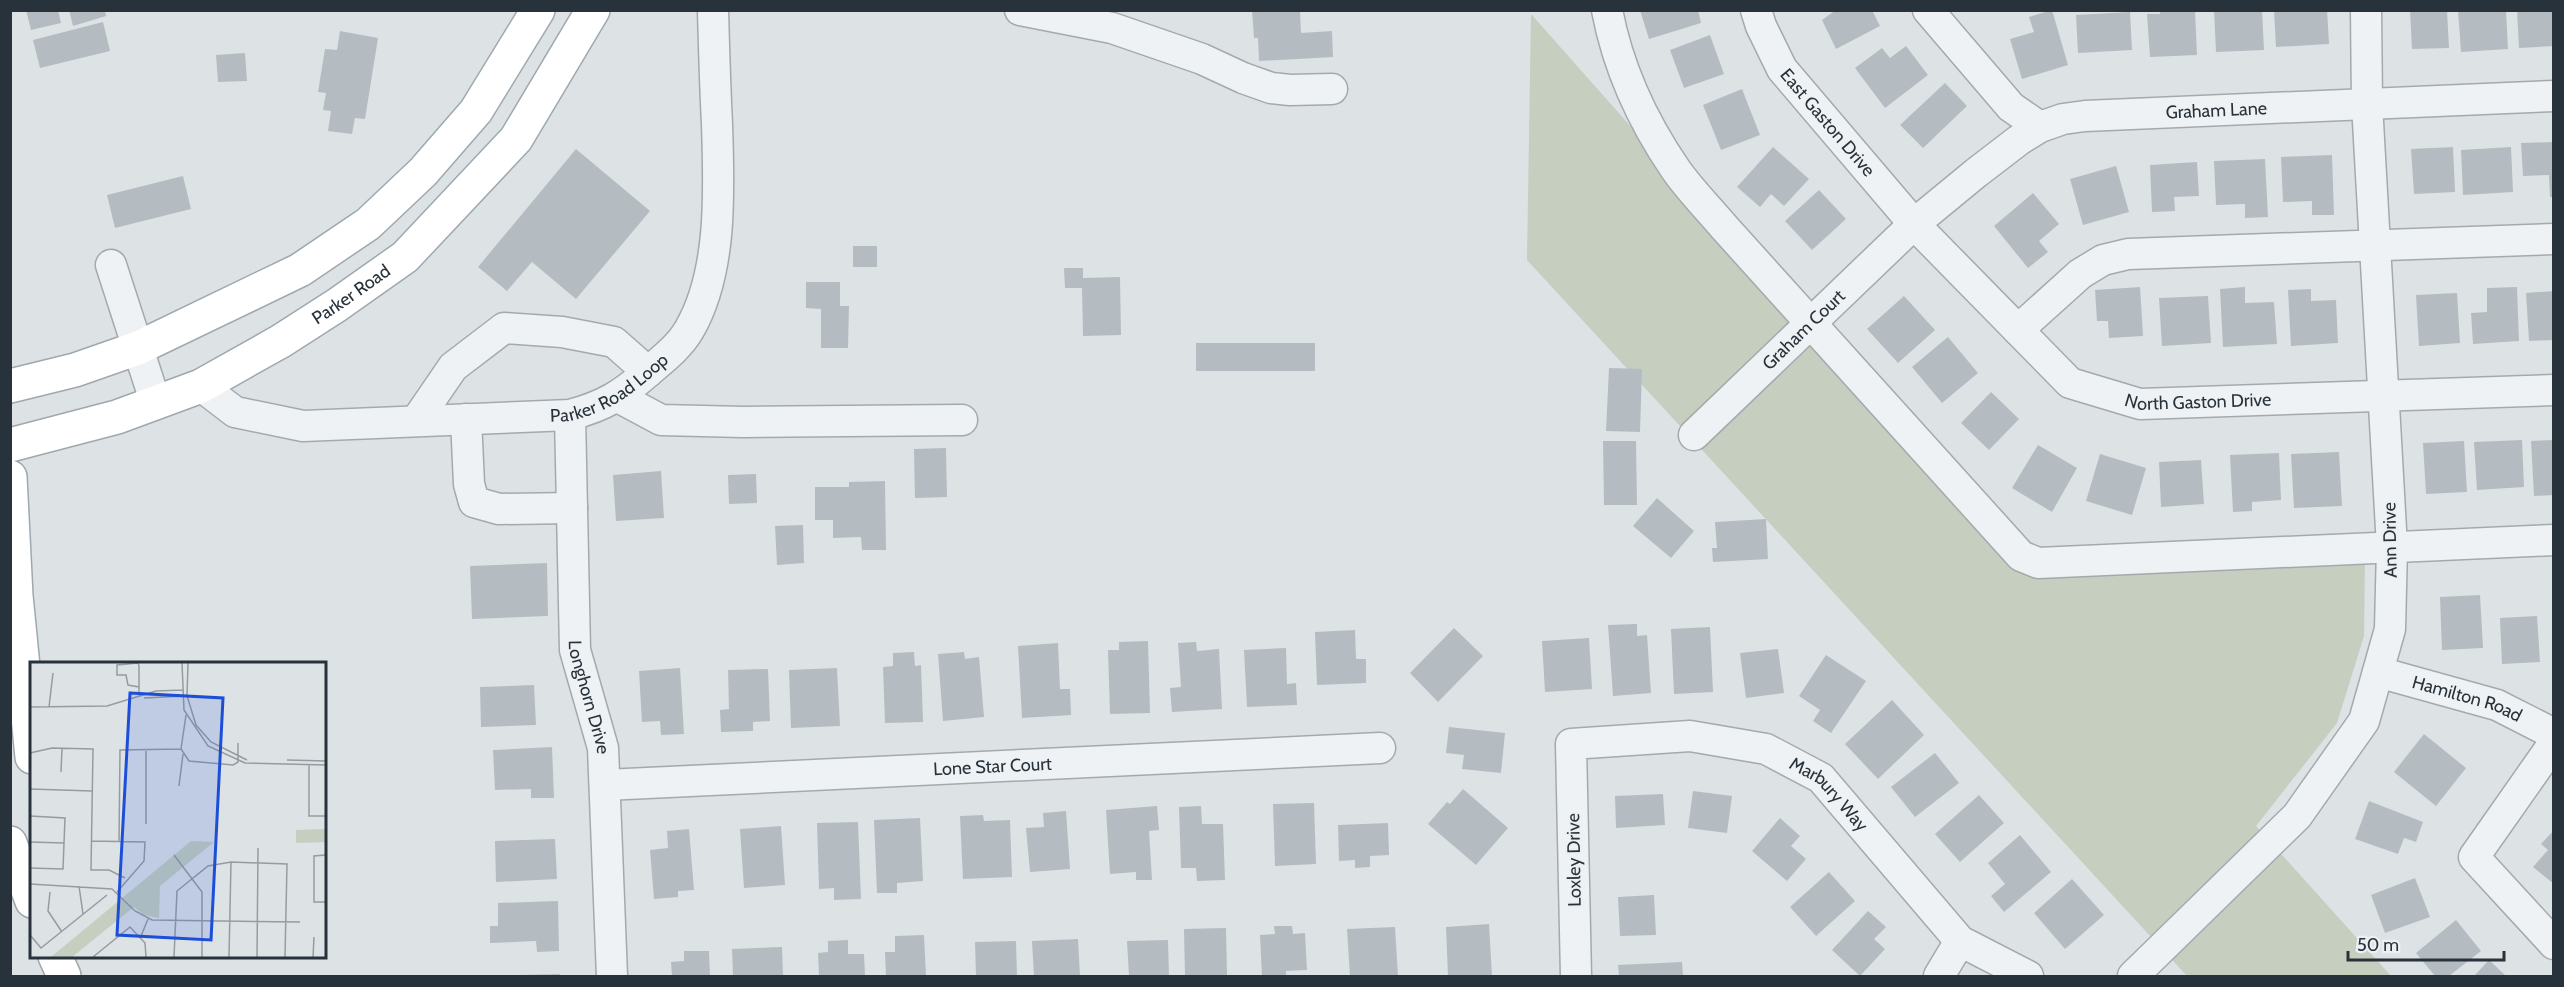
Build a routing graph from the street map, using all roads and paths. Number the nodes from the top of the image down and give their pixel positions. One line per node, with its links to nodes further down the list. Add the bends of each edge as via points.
1 (538, 10): 19 (main road, via 476,111 423,172 368,224 300,270)
2 (593, 10): 22 (main road, Parker Road, via 516,140 405,257 281,341)
3 (713, 10): 20 (street, Parker Road Loop, via 719,191 715,244 702,302 690,329 679,346)
4 (1020, 10): 9 (street, via 1112,28 1202,58 1271,88)
5 (1607, 10): 17 (street, via 1614,45 1630,89 1677,171)
6 (1756, 10): 13 (street, East Gaston Drive, via 1782,69)
7 (1928, 10): 12 (street, via 2011,107)
8 (2366, 10): 11 (street, Ann Drive)
9 (1332, 89)
10 (2553, 96): 11 (street, Graham Lane)
11 (2367, 104): 12 (street, Graham Lane, via 2085,116); 15 (street, Ann Drive)
12 (2040, 127): 13 (street, Graham Lane)
13 (1914, 224): 17 (street, Graham Court); 18 (street, North Gaston Drive)
14 (2553, 239): 15 (street)
15 (2377, 246): 18 (street, via 2120,256 2103,260 2080,274); 25 (street, Ann Drive)
16 (111, 265): 19 (street)
17 (1811, 323): 31 (street, Graham Court); 36 (street, via 2021,556 2038,563)
18 (2018, 330): 25 (street, North Gaston Drive, via 2070,382 2140,404)
19 (138, 348): 21 (main road, via 75,370); 26 (street)
20 (648, 372): 24 (street, Parker Road Loop); 30 (street, via 614,342 562,332 504,328 453,367)
21 (10, 386)
22 (201, 386): 26 (main road, Parker Road); 30 (street, Parker Road Loop, via 235,412 303,426)
23 (2553, 390): 25 (street, North Gaston Drive)
24 (618, 397): 27 (street, Parker Road Loop, via 598,408); 29 (street, via 661,420)
25 (2384, 397): 36 (street, Ann Drive)
26 (156, 404): 32 (main road, Parker Road)
27 (570, 415): 28 (street, Parker Road Loop); 34 (street, Longhorn Drive)
28 (466, 419): 30 (street, Parker Road Loop); 34 (street, via 469,484 474,502 499,509)
29 (962, 420)
30 (416, 421)
31 (1694, 435)
32 (10, 446)
33 (10, 477): 39 (main road, via 16,596)
34 (572, 508): 43 (street, Longhorn Drive, via 574,650 603,748)
35 (2553, 540): 36 (street)
36 (2392, 547): 37 (street, Ann Drive, via 2390,629)
37 (2378, 672): 38 (street, Hamilton Road, via 2497,705); 56 (street, Ann Drive, via 2364,721 2297,816)
38 (2553, 734)
39 (30, 737)
40 (2553, 743): 47 (street, via 2474,857)
41 (1571, 744): 46 (street, Marbury Way, via 1690,736 1766,749 1821,778); 53 (street, Loxley Drive)
42 (1380, 748): 43 (street, Lone Star Court)
43 (604, 785): 52 (street, Longhorn Drive)
44 (10, 843): 45 (main road)
45 (23, 893)
46 (1960, 941): 54 (street); 55 (street, Marbury Way)
47 (2553, 945)
48 (55, 957): 50 (main road)
49 (66, 957): 51 (main road)
50 (64, 976)
51 (71, 976)
52 (612, 976)
53 (1576, 976)
54 (1939, 976)
55 (2028, 976)
56 (2133, 976)

